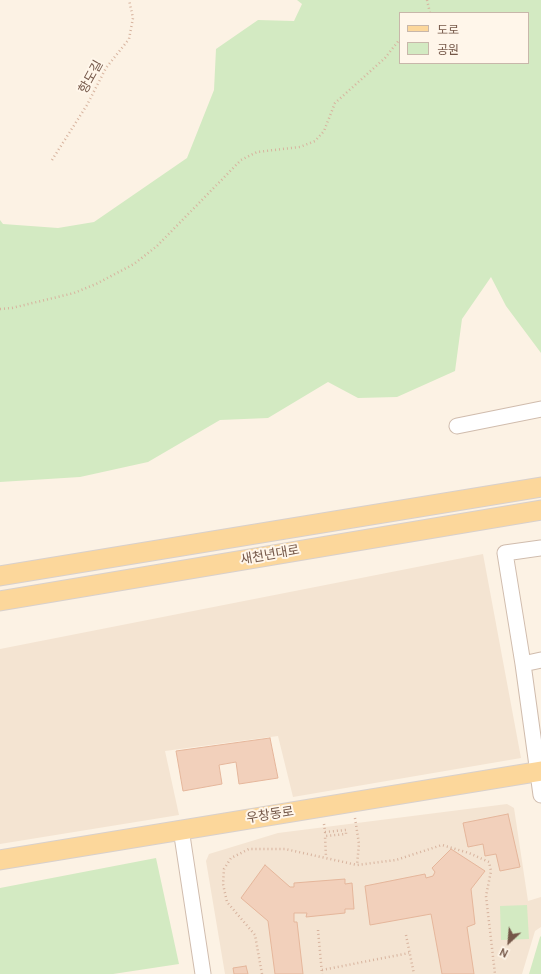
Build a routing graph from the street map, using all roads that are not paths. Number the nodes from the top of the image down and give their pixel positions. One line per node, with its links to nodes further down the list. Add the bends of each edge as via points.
1 (541, 409): 2 (street)
2 (457, 426)
3 (541, 487): 6 (main road, 새천년대로)
4 (541, 510): 7 (main road, 새천년대로)
5 (541, 548): 9 (street, via 505,553)
6 (0, 576)
7 (0, 601)
8 (541, 660): 9 (street)
9 (523, 664): 10 (street)
10 (539, 771): 11 (street); 12 (main road, 우창동로)
11 (541, 795)
12 (181, 829): 13 (main road, 우창동로); 14 (street)
13 (0, 860)
14 (203, 974)

